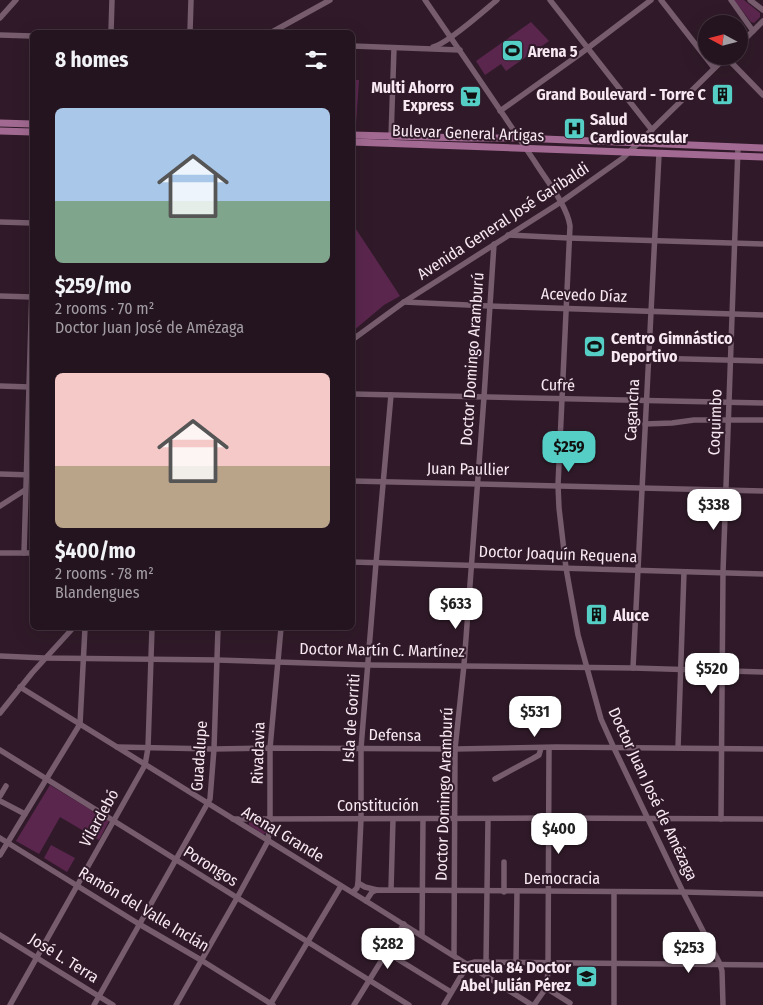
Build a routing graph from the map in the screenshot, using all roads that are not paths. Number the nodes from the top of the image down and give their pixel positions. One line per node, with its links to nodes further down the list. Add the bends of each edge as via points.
1 (16, 0): 14 (street)
2 (112, 0): 16 (street)
3 (191, 0): 17 (street)
4 (330, 0): 12 (street)
5 (425, 0): 23 (street, Doctor Juan José de Amézaga)
6 (497, 0): 23 (street)
7 (550, 0): 27 (street)
8 (651, 0): 27 (street)
9 (661, 0): 31 (street)
10 (730, 0): 19 (street)
11 (750, 0): 13 (street)
12 (321, 2): 18 (street)
13 (763, 10)
14 (0, 18)
15 (763, 21): 19 (street)
16 (111, 30)
17 (190, 30)
18 (275, 30)
19 (753, 31): 22 (street)
20 (0, 35): 21 (street)
21 (30, 36)
22 (748, 36)
23 (451, 37): 26 (street, via 439,46); 28 (street, Doctor Juan José de Amézaga)
24 (355, 46): 25 (street)
25 (394, 48): 26 (street); 41 (street)
26 (428, 48): 28 (street)
27 (588, 49): 33 (street); 37 (street)
28 (460, 50): 33 (street, Doctor Juan José de Amézaga)
29 (717, 65): 31 (street, Avenida General José Garibaldi)
30 (734, 65): 32 (street)
31 (714, 68): 37 (street, Avenida General José Garibaldi)
32 (763, 95)
33 (500, 111): 40 (street, Doctor Juan José de Amézaga)
34 (0, 123): 35 (main road)
35 (30, 124)
36 (0, 130): 38 (main road)
37 (652, 130): 45 (street, Avenida General José Garibaldi)
38 (30, 132)
39 (355, 135): 41 (main road, Bulevar General Artigas)
40 (520, 138): 41 (main road, Bulevar General Artigas); 42 (main road, Bulevar General Artigas); 49 (street, Doctor Juan José de Amézaga)
41 (391, 140): 44 (main road, Bulevar General Artigas); 49 (main road, Bulevar General Artigas)
42 (566, 140): 43 (main road, Bulevar General Artigas); 49 (main road, via 554,144 531,144)
43 (585, 141): 45 (main road, Bulevar General Artigas); 50 (street)
44 (355, 142)
45 (638, 143): 46 (main road, Bulevar General Artigas); 51 (main road, via 627,148); 52 (street, Avenida General José Garibaldi)
46 (708, 146): 47 (main road, Bulevar General Artigas); 52 (main road, via 698,149 640,148)
47 (738, 147): 48 (main road, Bulevar General Artigas); 54 (street, Coquimbo)
48 (763, 148)
49 (527, 149): 50 (main road, Bulevar General Artigas); 56 (street, Doctor Juan José de Amézaga)
50 (585, 151): 51 (main road, Bulevar General Artigas)
51 (597, 151): 52 (main road, Bulevar General Artigas)
52 (628, 153): 53 (main road, Bulevar General Artigas); 56 (street, Avenida General José Garibaldi)
53 (660, 154): 54 (main road, Bulevar General Artigas); 61 (street, Cagancha)
54 (738, 156): 55 (main road, Bulevar General Artigas); 62 (street, Coquimbo)
55 (763, 157)
56 (560, 202): 59 (street, Avenida General José Garibaldi); 60 (street, Doctor Juan José de Amézaga, via 569,220)
57 (0, 222): 58 (street)
58 (30, 223)
59 (508, 235): 60 (street); 63 (street, Avenida General José Garibaldi)
60 (569, 238): 61 (street); 69 (street, Doctor Juan José de Amézaga)
61 (654, 240): 62 (street); 70 (street, Cagancha)
62 (735, 243): 64 (street); 71 (street, Coquimbo)
63 (494, 244): 67 (street, Avenida General José Garibaldi); 68 (street, Doctor Domingo Aramburú)
64 (763, 244)
65 (0, 296): 66 (street)
66 (30, 296)
67 (404, 302): 68 (street, Acevedo Díaz); 73 (street, Avenida General José Garibaldi)
68 (490, 306): 69 (street, Acevedo Díaz); 81 (street, Doctor Domingo Aramburú)
69 (566, 308): 70 (street, Acevedo Díaz); 82 (street, Doctor Juan José de Amézaga)
70 (650, 311): 71 (street, Acevedo Díaz); 74 (street, Cagancha)
71 (732, 314): 72 (street, Acevedo Díaz); 75 (street, Coquimbo)
72 (763, 315)
73 (355, 338)
74 (648, 358): 75 (street); 83 (street, Cagancha)
75 (731, 360): 76 (street); 84 (street, Coquimbo)
76 (763, 361)
77 (0, 386): 78 (street)
78 (30, 387)
79 (355, 394): 80 (street, Cufré)
80 (392, 395): 81 (street, Cufré); 93 (street, Isla de Gorriti)
81 (484, 398): 82 (street, Cufré); 94 (street, Doctor Domingo Aramburú)
82 (562, 399): 83 (street, Cufré); 95 (street, Doctor Juan José de Amézaga)
83 (646, 400): 84 (street, Cufré); 88 (street, Cagancha)
84 (729, 402): 85 (street, Cufré); 87 (street, Coquimbo)
85 (763, 403)
86 (763, 420): 87 (street)
87 (729, 421): 88 (street); 98 (street, Coquimbo)
88 (645, 424): 96 (street, Cagancha)
89 (30, 431): 91 (street)
90 (0, 474): 91 (street)
91 (29, 475): 97 (street)
92 (355, 481): 93 (street, Juan Paullier)
93 (384, 482): 94 (street, Juan Paullier); 105 (street, Isla de Gorriti)
94 (477, 483): 95 (street, Juan Paullier); 106 (street, Doctor Domingo Aramburú)
95 (558, 485): 96 (street, Juan Paullier); 107 (street, Doctor Juan José de Amézaga)
96 (641, 488): 98 (street, Juan Paullier); 108 (street, Cagancha)
97 (26, 490): 100 (street); 101 (street)
98 (726, 490): 99 (street, Juan Paullier); 110 (street, Coquimbo)
99 (763, 491)
100 (0, 506)
101 (24, 552): 102 (street); 103 (street)
102 (0, 553)
103 (30, 553)
104 (355, 562): 105 (street, Doctor Joaquín Requena)
105 (376, 562): 106 (street, Doctor Joaquín Requena); 123 (street, Isla de Gorriti)
106 (471, 565): 107 (street, Doctor Joaquín Requena); 124 (street, Doctor Domingo Aramburú)
107 (566, 568): 108 (street, Doctor Joaquín Requena); 125 (street, Doctor Juan José de Amézaga)
108 (638, 571): 109 (street, Doctor Joaquín Requena); 126 (street, Cagancha)
109 (684, 572): 110 (street, Doctor Joaquín Requena); 127 (street)
110 (723, 572): 111 (street, Doctor Joaquín Requena); 128 (street, Coquimbo)
111 (763, 574)
112 (71, 630): 118 (street)
113 (85, 630): 119 (street)
114 (152, 630): 120 (street, Vilardebó)
115 (218, 630): 121 (street, Guadalupe)
116 (281, 630): 122 (street, Rivadavia)
117 (0, 656): 118 (street, Doctor Martín C. Martínez)
118 (44, 658): 119 (street, Doctor Martín C. Martínez); 130 (street)
119 (84, 658): 120 (street, Doctor Martín C. Martínez); 132 (street)
120 (151, 660): 121 (street, Doctor Martín C. Martínez); 134 (street, Vilardebó)
121 (217, 660): 122 (street, Doctor Martín C. Martínez); 143 (street, Guadalupe)
122 (278, 661): 123 (street, Doctor Martín C. Martínez); 135 (street, Rivadavia)
123 (368, 664): 124 (street, Doctor Martín C. Martínez); 136 (street, Isla de Gorriti)
124 (464, 665): 125 (street, Doctor Martín C. Martínez); 144 (street, Doctor Domingo Aramburú)
125 (587, 667): 126 (street, Doctor Martín C. Martínez); 139 (street, Doctor Juan José de Amézaga, via 601,719)
126 (633, 668): 127 (street, Doctor Martín C. Martínez)
127 (680, 670): 128 (street, Doctor Martín C. Martínez); 140 (street)
128 (723, 671): 129 (street, Doctor Martín C. Martínez); 141 (street, Coquimbo)
129 (763, 672)
130 (20, 687): 131 (street); 132 (street, Arenal Grande)
131 (0, 713)
132 (80, 724): 133 (street, Arenal Grande); 147 (street)
133 (117, 747): 134 (street, Defensa); 146 (street, Arenal Grande)
134 (148, 748): 143 (street, Defensa); 146 (street, Vilardebó)
135 (270, 748): 136 (street, Defensa); 143 (street, Defensa); 164 (street, Rivadavia)
136 (362, 748): 144 (street, Defensa); 155 (street, Isla de Gorriti)
137 (541, 748): 138 (street, Defensa); 144 (street, Defensa); 148 (street, via 539,755)
138 (549, 748): 139 (street, Defensa); 154 (street)
139 (614, 748): 140 (street, Defensa); 160 (street, Doctor Juan José de Amézaga)
140 (678, 748): 141 (street, Defensa)
141 (722, 748): 142 (street, Defensa); 161 (street, Coquimbo)
142 (763, 748)
143 (214, 749): 152 (street, Guadalupe)
144 (455, 749): 158 (street, Doctor Domingo Aramburú)
145 (0, 750): 147 (street, Porongos)
146 (145, 765): 152 (street, Arenal Grande); 165 (street, Vilardebó)
147 (46, 779): 153 (street); 165 (street, Porongos)
148 (495, 779)
149 (6, 786): 150 (street)
150 (0, 796)
151 (0, 801): 153 (street)
152 (208, 804): 163 (street, Arenal Grande); 170 (street, Guadalupe)
153 (24, 814): 168 (street)
154 (550, 818): 159 (street, Constitución); 160 (street, Constitución); 183 (street)
155 (361, 819): 156 (street, Constitución); 164 (street, Constitución); 172 (street, Isla de Gorriti)
156 (393, 819): 157 (street, Constitución); 176 (street)
157 (422, 819): 158 (street, Constitución); 177 (street)
158 (455, 819): 159 (street, Constitución); 178 (street, Doctor Domingo Aramburú)
159 (488, 819): 179 (street)
160 (648, 819): 161 (street, Constitución); 185 (street, Doctor Juan José de Amézaga)
161 (721, 819): 162 (street, Constitución)
162 (763, 819)
163 (233, 820): 164 (street, Constitución); 167 (street, Arenal Grande)
164 (270, 820): 167 (street, Rivadavia)
165 (113, 821): 170 (street, Porongos); 173 (street, Vilardebó)
166 (0, 838): 168 (street, Ramón del Valle Inclán)
167 (268, 840): 174 (street, Arenal Grande); 187 (street, Rivadavia)
168 (7, 843): 169 (street); 173 (street, Ramón del Valle Inclán)
169 (0, 855)
170 (175, 860): 187 (street, Porongos); 189 (street, Guadalupe)
171 (504, 862): 181 (street)
172 (358, 883): 175 (street); 180 (street, Isla de Gorriti)
173 (78, 885): 189 (street, Ramón del Valle Inclán); 196 (street, Vilardebó)
174 (341, 886): 180 (street, Arenal Grande); 193 (street)
175 (377, 890): 176 (street, Democracia); 188 (street)
176 (391, 890): 177 (street, Democracia)
177 (422, 890): 178 (street, Democracia); 192 (street)
178 (454, 891): 179 (street, Democracia); 195 (street, Doctor Domingo Aramburú)
179 (487, 891): 181 (street, Democracia); 198 (street)
180 (353, 892): 188 (street, Arenal Grande)
181 (504, 892): 182 (street, Democracia)
182 (517, 892): 183 (street, Democracia); 200 (street)
183 (549, 892): 184 (street, Democracia); 199 (street)
184 (614, 892): 185 (street, Democracia); 202 (street)
185 (683, 892): 186 (street, Democracia); 203 (street, Doctor Juan José de Amézaga)
186 (763, 894)
187 (237, 898): 193 (street, Porongos); 197 (street, Rivadavia)
188 (366, 901): 190 (street, Arenal Grande)
189 (139, 924): 197 (street, Ramón del Valle Inclán); 208 (street, Guadalupe)
190 (404, 924): 192 (street, Arenal Grande); 194 (street)
191 (0, 935): 196 (street, José L. Terra)
192 (422, 935): 195 (street, Arenal Grande)
193 (308, 942): 205 (street, Porongos); 214 (street)
194 (386, 952): 205 (street); 207 (street)
195 (454, 955): 201 (street, Arenal Grande)
196 (37, 958): 208 (street, José L. Terra); 210 (street, Vilardebó)
197 (201, 960): 213 (street, Rivadavia); 214 (street, Ramón del Valle Inclán)
198 (486, 962): 200 (street); 201 (street)
199 (549, 962): 200 (street); 202 (street); 206 (street)
200 (516, 963)
201 (468, 964): 207 (street); 218 (street, Arenal Grande)
202 (614, 964): 203 (street); 219 (street)
203 (720, 964): 204 (street); 220 (street, Doctor Juan José de Amézaga)
204 (763, 964)
205 (369, 980): 215 (street); 216 (street, Porongos)
206 (546, 988): 209 (street); 218 (street)
207 (451, 992): 217 (street)
208 (99, 996): 211 (street, Guadalupe); 212 (street, José L. Terra)
209 (570, 1003)
210 (10, 1005)
211 (94, 1005)
212 (113, 1005)
213 (176, 1005)
214 (271, 1005)
215 (354, 1005)
216 (409, 1005)
217 (444, 1005)
218 (533, 1005)
219 (614, 1005)
220 (722, 1005)

